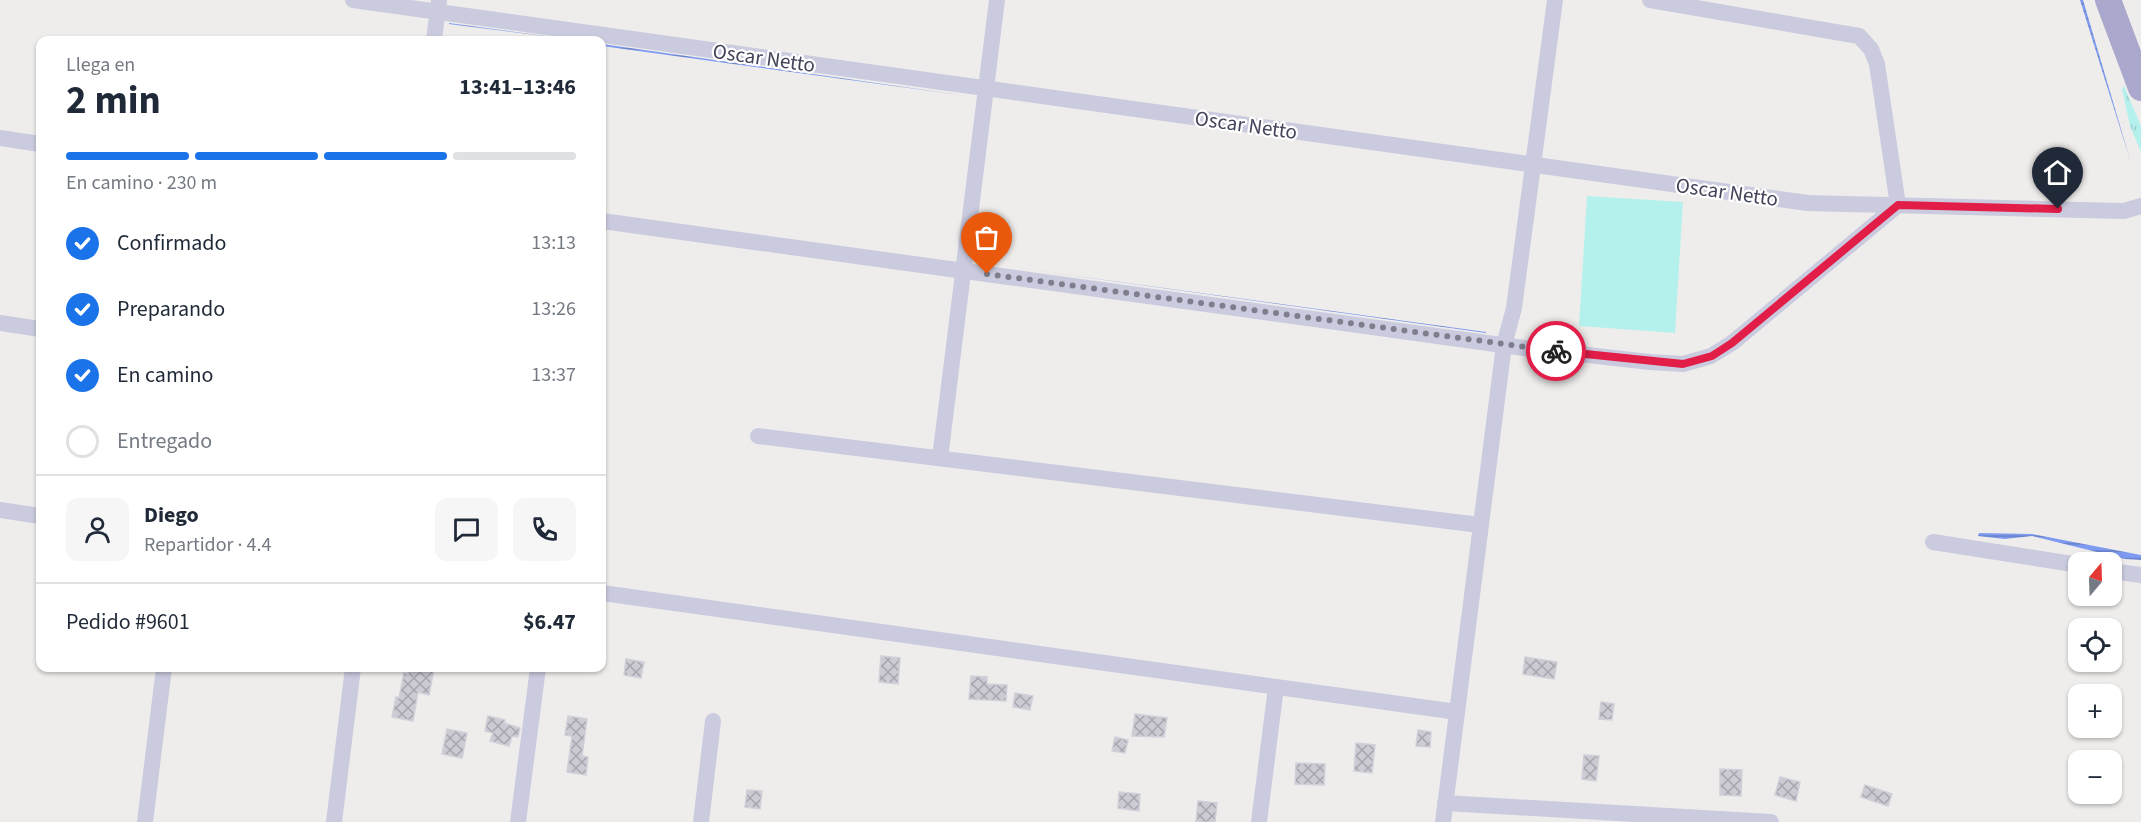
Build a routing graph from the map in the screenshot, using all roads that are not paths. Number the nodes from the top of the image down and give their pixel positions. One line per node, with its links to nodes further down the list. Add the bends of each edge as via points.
1 (353, 0): 6 (street, Oscar Netto)
2 (997, 0): 9 (street)
3 (1555, 0): 12 (street)
4 (1650, 0): 13 (street, via 1859,36 1871,49 1876,64)
5 (2108, 0): 8 (main road)
6 (438, 6): 7 (street); 9 (street, Oscar Netto)
7 (434, 36)
8 (2141, 88)
9 (986, 89): 12 (street, Oscar Netto); 16 (street)
10 (0, 138): 11 (street)
11 (36, 143)
12 (1534, 166): 13 (street, Oscar Netto, via 1808,204); 19 (street, via 1514,308)
13 (1898, 205): 14 (street, Oscar Netto, via 2124,211); 19 (street, via 1712,356 1683,364)
14 (2141, 206)
15 (606, 222): 16 (street)
16 (963, 271): 19 (street); 21 (street)
17 (0, 323): 18 (street)
18 (36, 328)
19 (1504, 345): 24 (street)
20 (758, 436): 21 (street)
21 (940, 458): 24 (street)
22 (0, 510): 23 (street)
23 (36, 515)
24 (1480, 525): 34 (street)
25 (1933, 542): 26 (street)
26 (2068, 563)
27 (2122, 572): 28 (street)
28 (2141, 575)
29 (606, 594): 33 (street)
30 (164, 672): 37 (street)
31 (353, 672): 38 (street)
32 (537, 672): 39 (street)
33 (1276, 687): 34 (street); 41 (street)
34 (1457, 712): 36 (street)
35 (713, 721): 40 (street)
36 (1445, 803): 42 (street); 43 (street)
37 (145, 822)
38 (334, 822)
39 (518, 822)
40 (701, 822)
41 (1259, 822)
42 (1443, 822)
43 (1772, 822)

